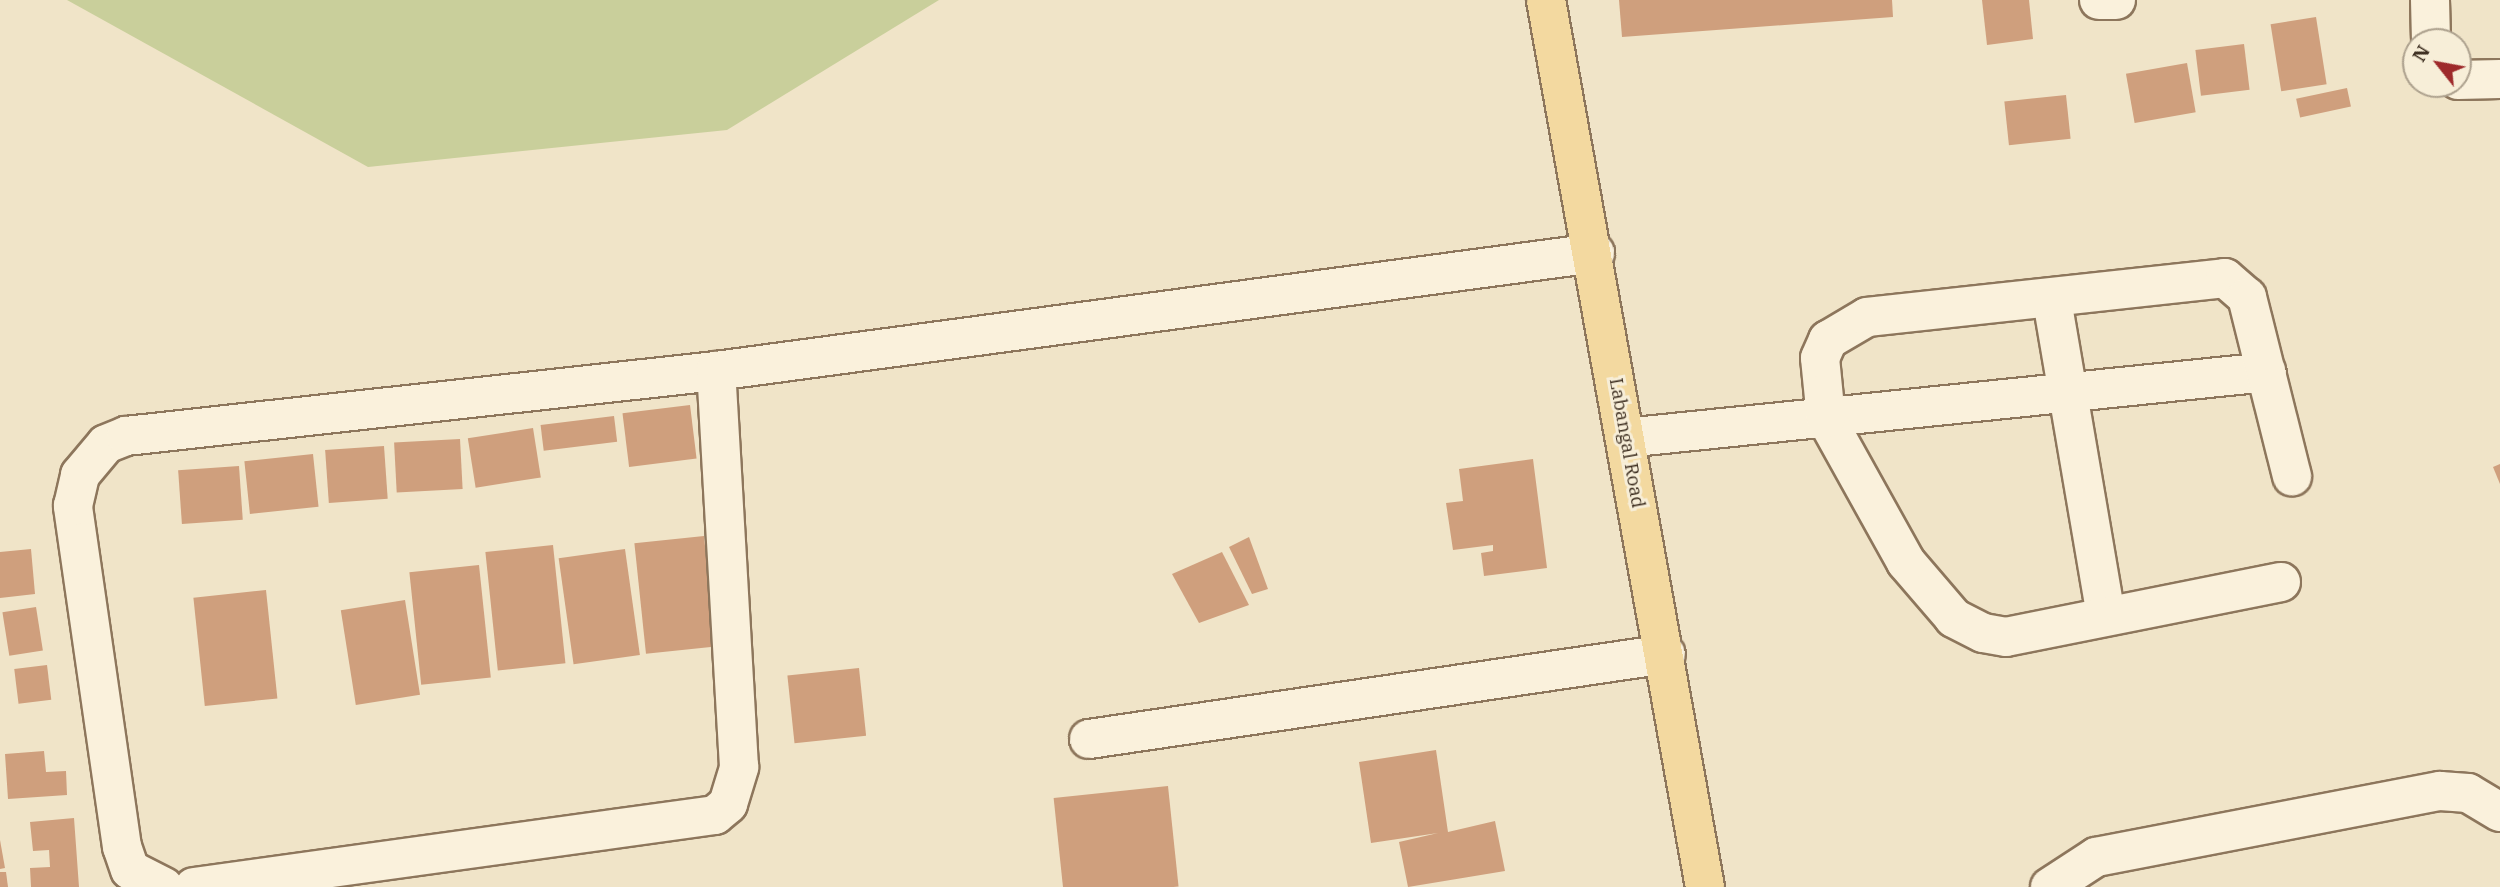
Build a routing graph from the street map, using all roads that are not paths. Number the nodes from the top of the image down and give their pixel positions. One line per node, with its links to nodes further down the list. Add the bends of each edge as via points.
1 (1546, 0): 8 (main road, Labangal Road)
2 (2099, 0): 3 (street)
3 (2116, 0)
4 (2430, 0): 5 (street)
5 (2431, 28)
6 (2500, 79): 7 (street)
7 (2472, 80)
8 (1595, 253): 10 (street); 14 (main road, Labangal Road)
9 (2052, 300): 11 (street, via 2225,278 2247,297); 12 (street); 13 (street, via 1867,317 1843,327 1828,340 1820,358)
10 (716, 371): 21 (street, via 126,436 91,458 73,506 122,847 130,870); 22 (street, via 738,766 729,804 715,814)
11 (2267, 372): 12 (street); 15 (street)
12 (2064, 395): 13 (street); 17 (street)
13 (1826, 418): 14 (street); 17 (street, via 1906,562 1954,618 2006,636)
14 (1625, 438): 18 (main road, Labangal Road)
15 (2292, 476)
16 (2281, 582): 17 (street)
17 (2106, 615)
18 (1666, 654): 19 (street); 23 (main road, Labangal Road)
19 (1089, 740)
20 (2500, 813): 24 (street, via 2468,793 2440,791 2096,858)
21 (164, 887)
22 (194, 887)
23 (1705, 887)
24 (2050, 887)

